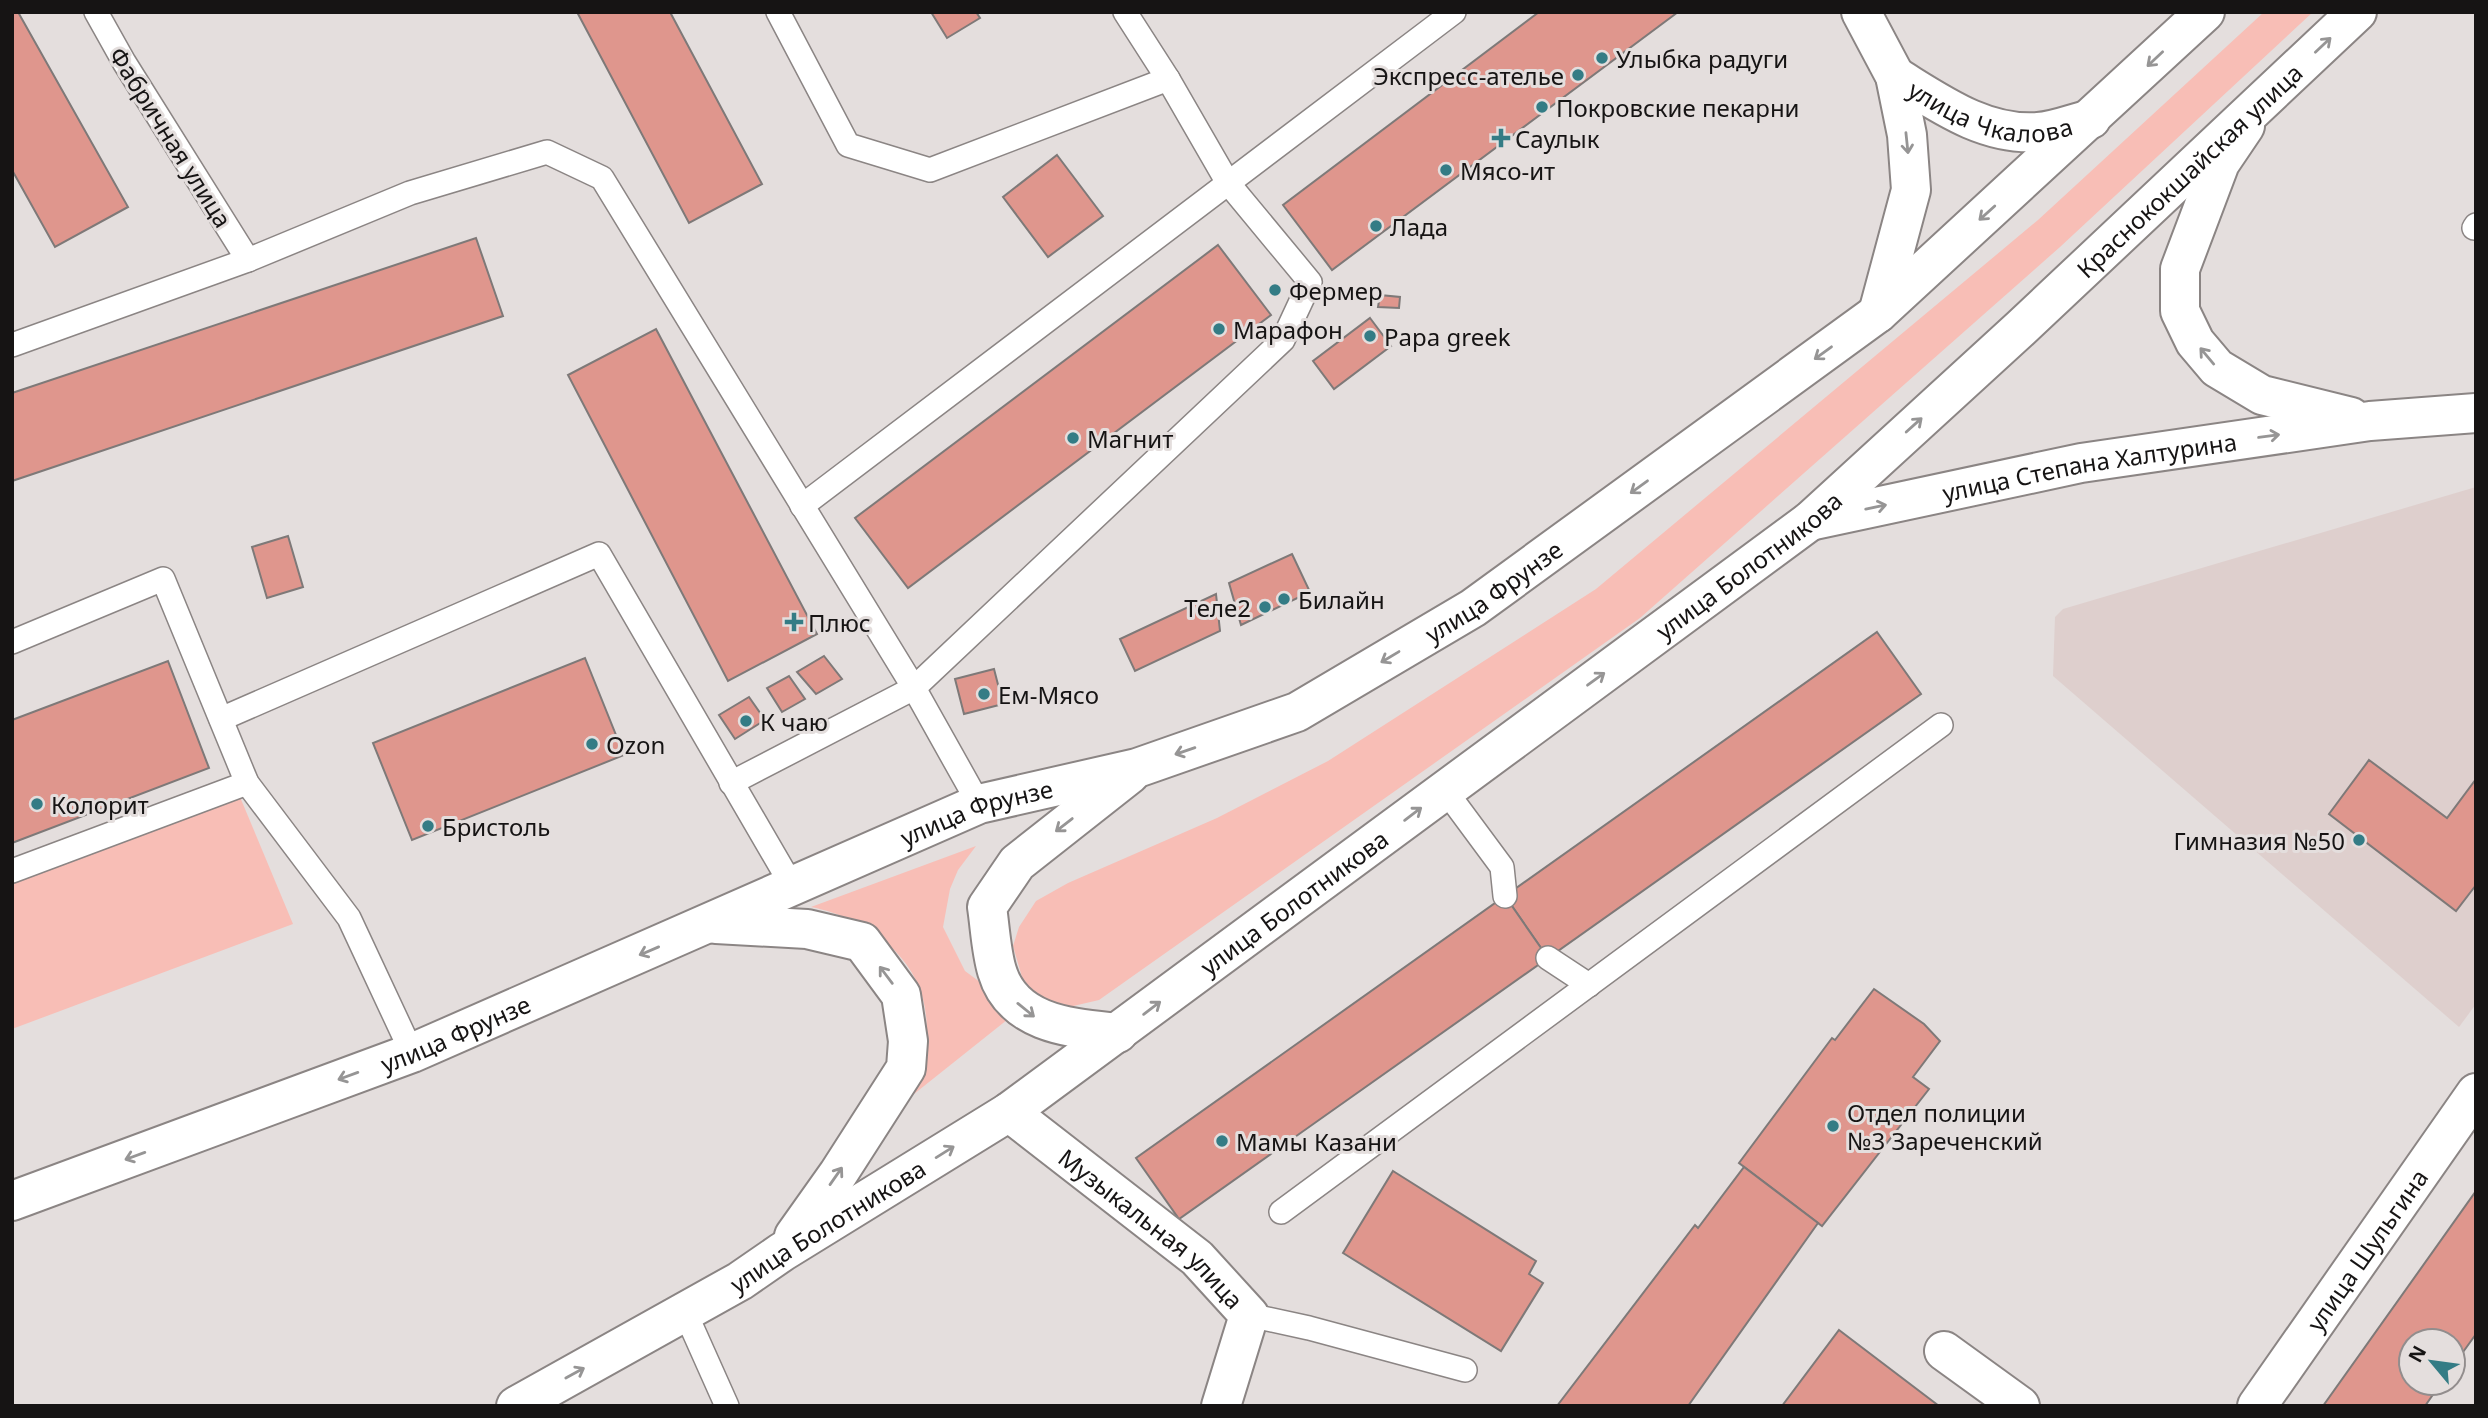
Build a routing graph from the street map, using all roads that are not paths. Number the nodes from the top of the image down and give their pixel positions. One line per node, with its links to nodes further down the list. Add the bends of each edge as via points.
1 (96, 12): 13 (lane, Фабричная улица)
2 (778, 12): 9 (lane, via 848,145 930,170)
3 (1125, 12): 9 (lane)
4 (1454, 12): 12 (lane)
5 (1861, 12): 8 (main road, улица Чкалова)
6 (2204, 12): 11 (main road, one-way to 11)
7 (2357, 12): 10 (main road, Краснококшайская улица, one-way to 7)
8 (1895, 76): 11 (main road, улица Чкалова, via 1958,114 2003,132 2040,132); 14 (main road, улица Чкалова, one-way to 14, via 1907,135 1911,190)
9 (1168, 79): 12 (lane)
10 (2256, 109): 15 (main road, Краснококшайская улица); 18 (main road, улица Степана Халтурина, one-way to 10, via 2262,395 2217,368 2195,342 2180,311 2180,269 2220,163)
11 (2091, 119): 14 (main road, one-way to 14)
12 (1228, 183): 19 (lane); 22 (lane, via 1310,282 1283,340)
13 (248, 260): 16 (lane); 19 (lane, via 410,193 547,152 602,178)
14 (1878, 313): 25 (main road, улица Фрунзе, one-way to 25, via 1473,608 1297,712)
15 (2021, 328): 20 (main road, улица Болотникова, one-way to 15)
16 (12, 345)
17 (2476, 413): 18 (main road, улица Степана Халтурина)
18 (2370, 421): 20 (main road, улица Степана Халтурина, one-way to 18, via 2081,463)
19 (802, 506): 22 (lane)
20 (1810, 521): 28 (main road, улица Болотникова, one-way to 20)
21 (12, 642): 23 (lane, via 163,579)
22 (914, 688): 27 (lane); 29 (lane)
23 (221, 719): 26 (lane); 27 (lane, via 599,554)
24 (1941, 725): 35 (lane)
25 (1137, 768): 29 (main road, улица Фрунзе); 36 (main road, one-way to 36, via 1017,863 987,906 997,972 1012,999 1032,1016 1061,1026)
26 (247, 783): 30 (lane); 37 (lane, via 349,918)
27 (731, 783): 31 (lane)
28 (1446, 790): 32 (lane, via 1502,867); 36 (main road, улица Болотникова, one-way to 28)
29 (979, 804): 31 (main road, улица Фрунзе)
30 (12, 871)
31 (792, 884): 33 (main road, улица Фрунзе)
32 (1505, 896)
33 (711, 924): 37 (main road, улица Фрунзе, one-way to 37); 42 (main road, one-way to 33, via 906,1068 908,1041 901,995 862,942 807,929)
34 (1548, 958): 35 (lane)
35 (1589, 985): 41 (lane)
36 (1118, 1033): 39 (main road, улица Болотникова)
37 (412, 1053): 40 (main road, улица Фрунзе, one-way to 40)
38 (2476, 1093): 51 (main road, улица Шульгина)
39 (1009, 1112): 42 (main road, улица Болотникова, one-way to 39); 44 (main road, Музыкальная улица, via 1197,1258)
40 (12, 1201)
41 (1281, 1212)
42 (782, 1252): 43 (main road, улица Болотникова)
43 (685, 1312): 47 (main road, улица Болотникова, one-way to 43); 48 (lane)
44 (1249, 1315): 46 (lane); 49 (main road, Музыкальная улица)
45 (1944, 1351): 50 (main road)
46 (1465, 1370)
47 (516, 1406)
48 (727, 1406)
49 (1221, 1406)
50 (2020, 1406)
51 (2257, 1406)

